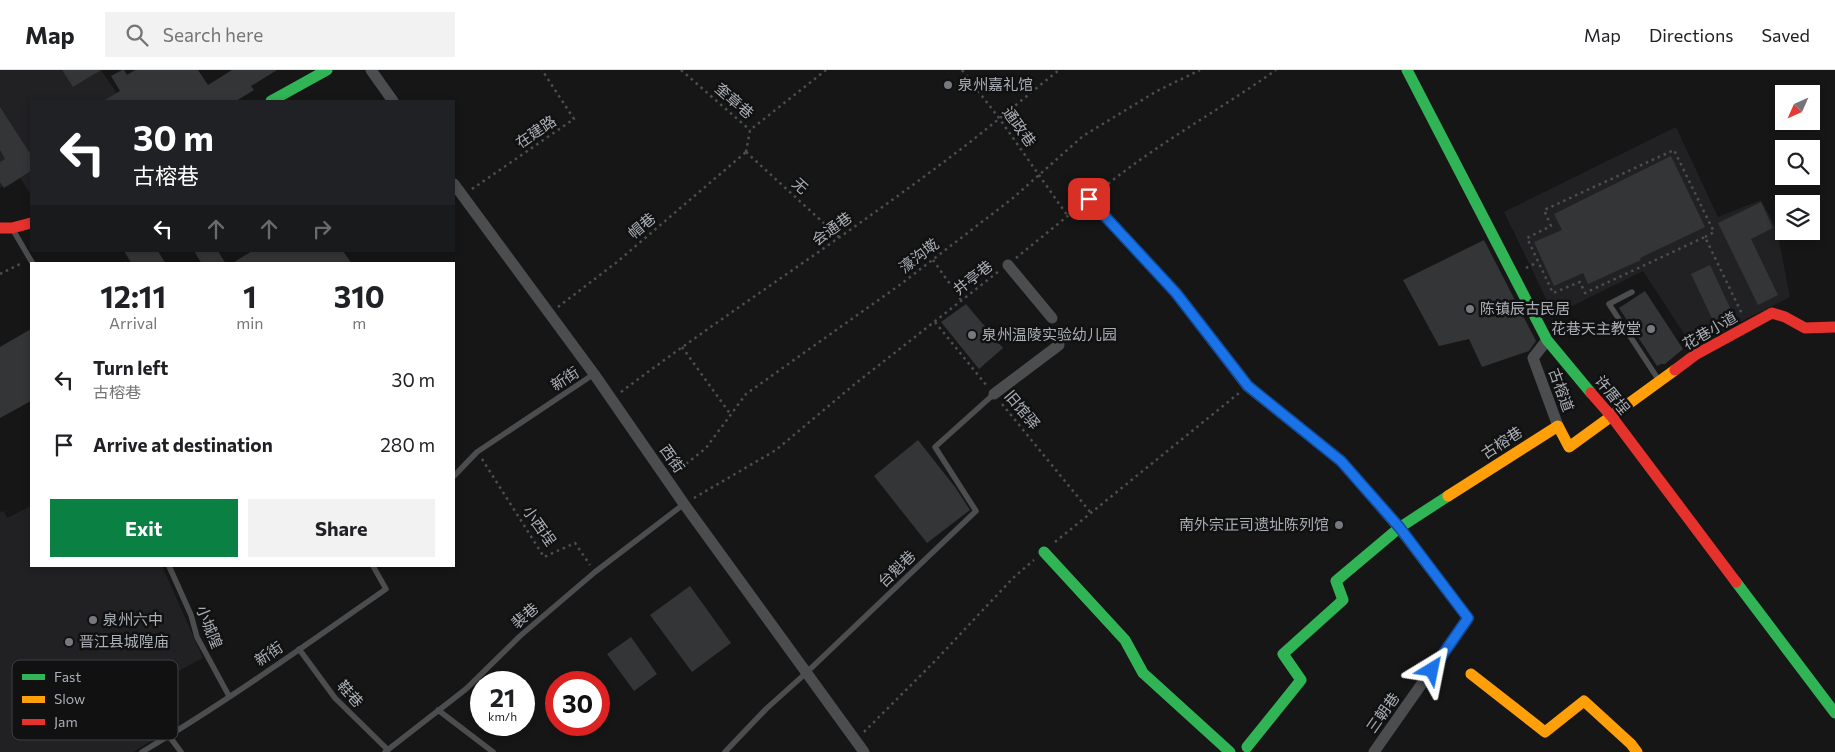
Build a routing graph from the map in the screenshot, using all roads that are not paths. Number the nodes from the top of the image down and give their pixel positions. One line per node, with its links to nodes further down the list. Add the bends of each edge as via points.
1 (327, 70): 4 (street)
2 (371, 70): 5 (street)
3 (1407, 70): 15 (street, 许厝埕)
4 (273, 100)
5 (391, 100)
6 (455, 186): 17 (street, 西街)
7 (1089, 199): 24 (street, via 1176,293 1248,386 1341,461)
8 (30, 223): 9 (street)
9 (6, 228): 10 (lane)
10 (31, 261)
11 (1008, 265): 13 (street)
12 (1632, 292): 18 (lane, via 1609,304)
13 (1052, 318)
14 (1835, 327): 18 (street, 花巷小道, via 1805,328 1786,316 1772,314 1695,355)
15 (1548, 340): 20 (street, 许厝埕); 21 (street, 古榕道, via 1533,358)
16 (1059, 345): 19 (street)
17 (594, 374): 22 (lane, 新街, via 477,452); 23 (street, 西街)
18 (1660, 381): 20 (street, 花巷小道)
19 (994, 394): 29 (lane, 台魁巷, via 935,447 976,511)
20 (1612, 417): 21 (street, via 1569,447); 33 (street, 许厝埕)
21 (1558, 426): 24 (street, 古榕巷)
22 (455, 475)
23 (684, 504): 29 (street, 西街); 32 (lane, 裴巷, via 595,572 520,636 466,689)
24 (1400, 528): 38 (street, 古榕巷, via 1336,581 1343,600 1283,654 1301,680); 46 (street, 三朝巷, via 1468,618)
25 (1044, 552): 45 (street, via 1125,640 1143,673)
26 (169, 567): 31 (lane, 小城隍, via 192,615 197,637)
27 (374, 567): 28 (lane, 新街, via 386,590)
28 (299, 650): 31 (lane, 新街); 39 (lane, 鞋巷, via 335,698)
29 (806, 672): 43 (lane, 台魁巷); 44 (street, 西街)
30 (1471, 674): 37 (street, via 1545,732 1584,701)
31 (229, 696): 34 (lane, 新街)
32 (438, 710): 39 (lane, 裴巷); 42 (lane)
33 (1835, 713)
34 (178, 730)
35 (162, 740): 40 (lane, 新街)
36 (172, 740): 41 (lane)
37 (1634, 748): 47 (street)
38 (1248, 750)
39 (387, 751)
40 (142, 752)
41 (181, 752)
42 (493, 752)
43 (725, 752)
44 (864, 752)
45 (1230, 752)
46 (1374, 752)
47 (1622, 752)

